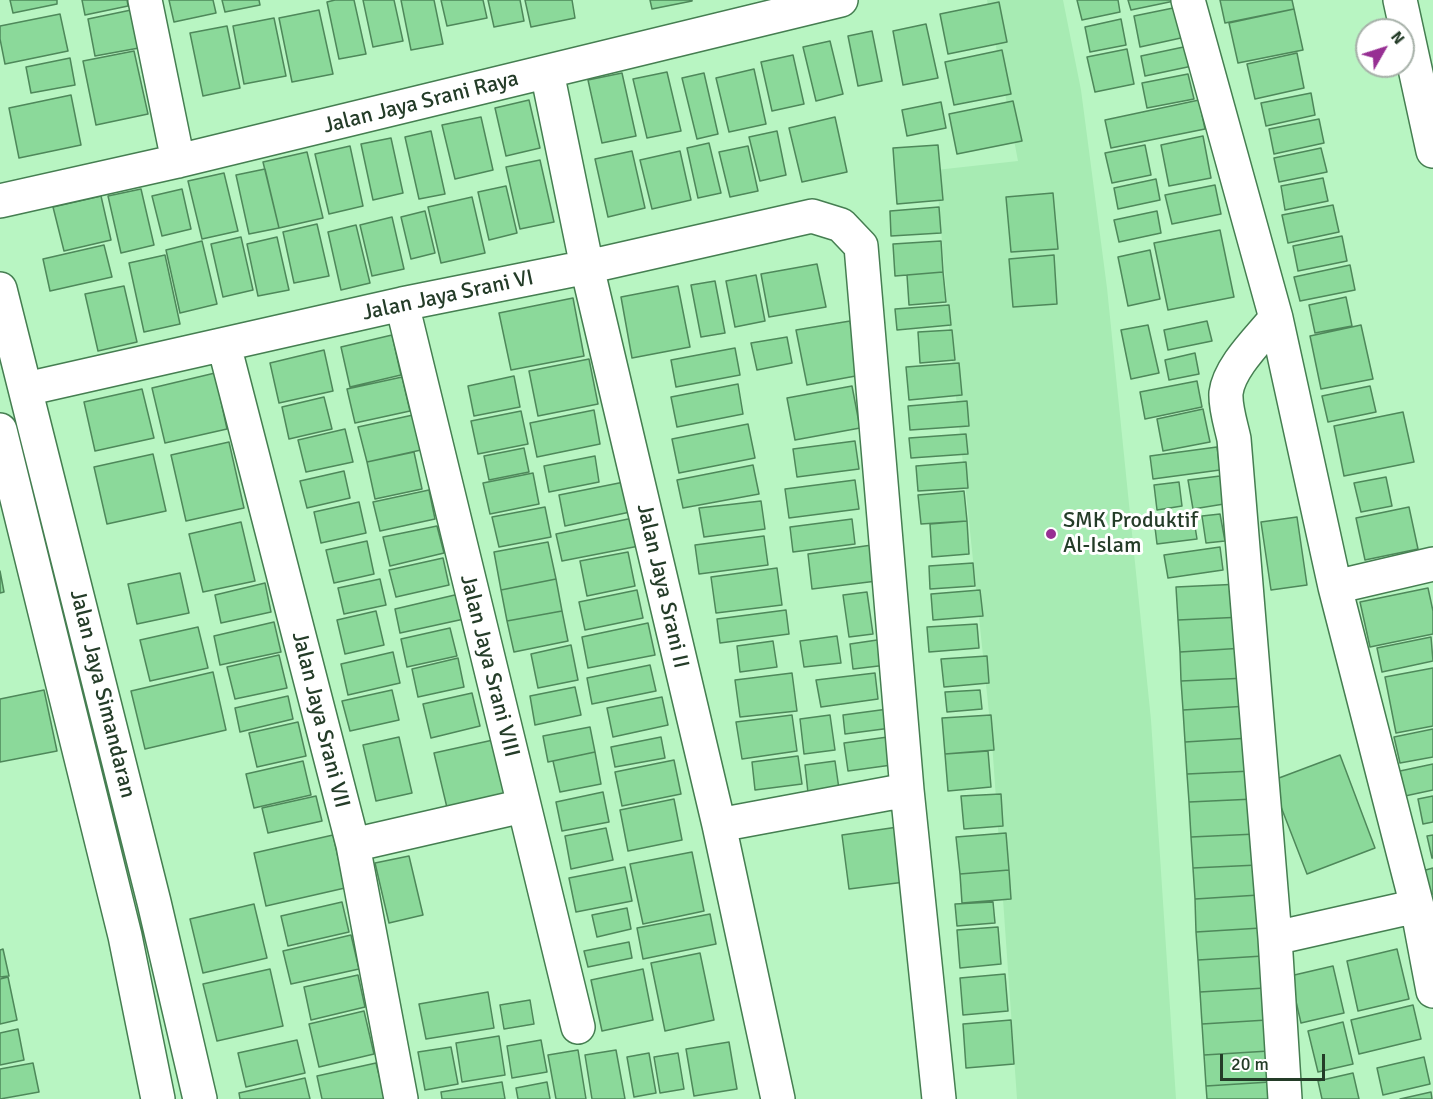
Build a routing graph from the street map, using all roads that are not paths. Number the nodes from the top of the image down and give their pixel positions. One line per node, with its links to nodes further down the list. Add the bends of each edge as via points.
1 (146, 0): 7 (street)
2 (841, 0): 5 (street, Jalan Jaya Srani Raya)
3 (1188, 0): 12 (street)
4 (1400, 0): 6 (street)
5 (547, 72): 7 (street, Jalan Jaya Srani Raya); 9 (street, Jalan Jaya Srani II)
6 (1433, 151)
7 (178, 161): 8 (street, Jalan Jaya Srani Raya)
8 (0, 201)
9 (587, 267): 11 (street, Jalan Jaya Srani VI); 18 (street, Jalan Jaya Srani VI, via 812,216 842,225 861,246); 20 (street, Jalan Jaya Srani II)
10 (0, 289): 14 (street, Jalan Jaya Simandaran)
11 (402, 304): 13 (street, Jalan Jaya Srani VI); 19 (street, Jalan Jaya Srani VIII)
12 (1275, 318): 17 (street); 23 (street, via 1229,379 1226,394 1234,439)
13 (224, 345): 14 (street, Jalan Jaya Srani VI); 21 (street, Jalan Jaya Srani VII)
14 (26, 389): 27 (street, Jalan Jaya Simandaran)
15 (0, 430): 26 (street, Jalan Jaya Simandaran, via 125,936)
16 (1433, 564): 17 (street)
17 (1335, 587): 22 (street)
18 (907, 790): 20 (street); 30 (street)
19 (523, 806): 21 (street); 25 (street, Jalan Jaya Srani VIII)
20 (719, 825): 29 (street, Jalan Jaya Srani II)
21 (353, 845): 28 (street, Jalan Jaya Srani VII)
22 (1417, 906): 23 (street); 24 (street)
23 (1275, 938): 31 (street)
24 (1433, 991)
25 (578, 1027)
26 (158, 1099)
27 (201, 1099)
28 (401, 1099)
29 (778, 1099)
30 (939, 1099)
31 (1285, 1099)

